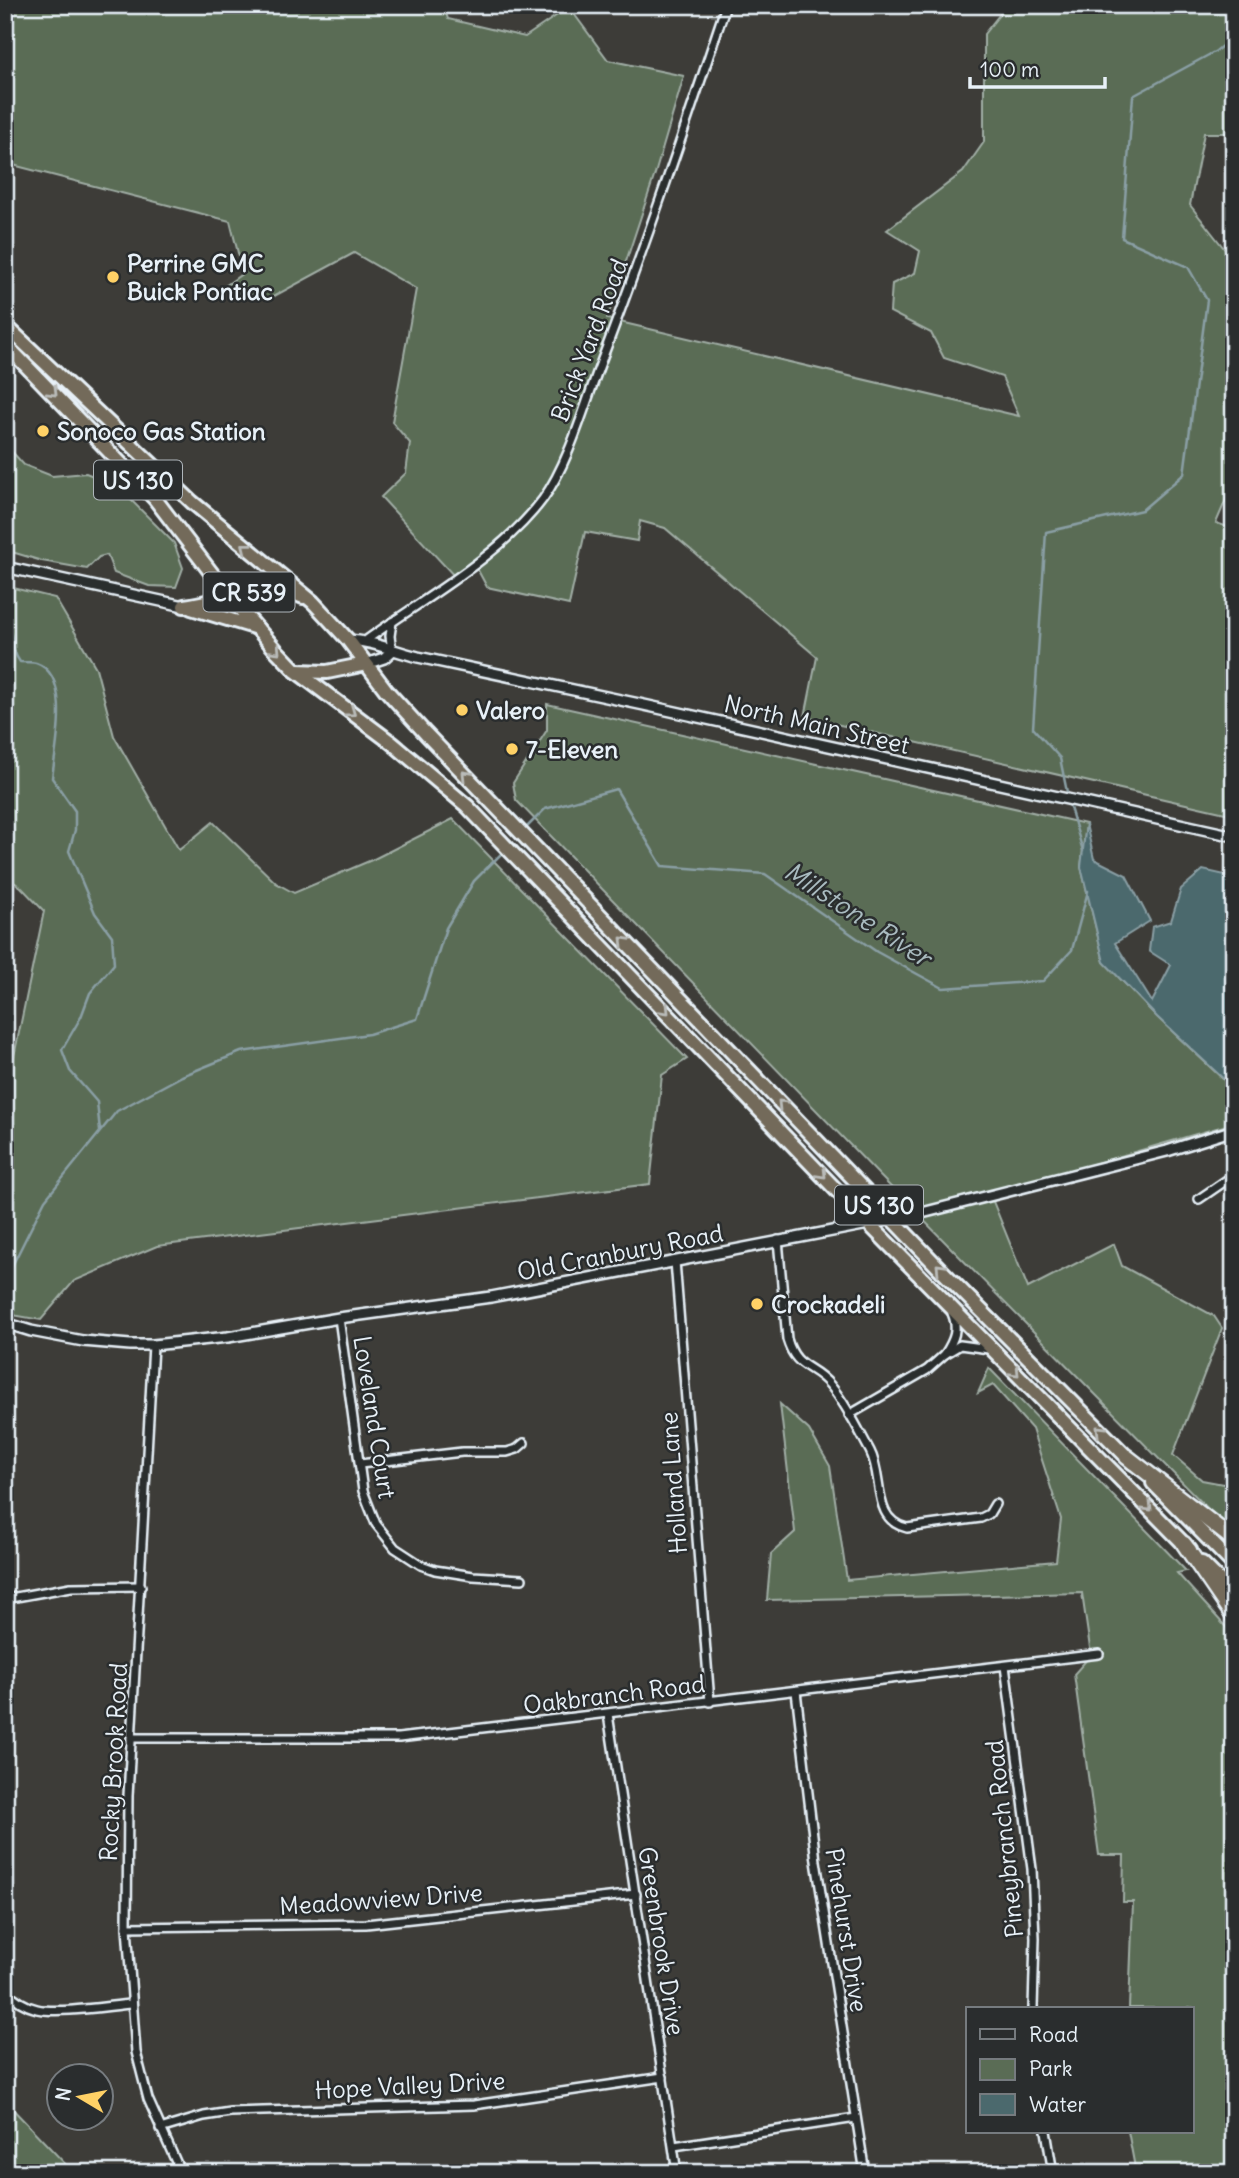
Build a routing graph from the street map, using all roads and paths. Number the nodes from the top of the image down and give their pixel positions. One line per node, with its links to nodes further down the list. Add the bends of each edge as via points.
1 (726, 5): 11 (street, Brick Yard Road, via 639,262 564,459 544,497 500,543)
2 (5, 325): 8 (highway, US 130, one-way to 2, via 183,494)
3 (5, 344): 5 (highway, US 130, one-way to 5, via 155,499)
4 (5, 567): 10 (street, CR 539)
5 (208, 568): 7 (highway, US 130); 9 (highway, via 209,592)
6 (272, 589): 7 (highway, CR 539); 8 (highway, CR 539); 12 (highway, via 252,605)
7 (229, 596): 9 (highway, CR 539); 12 (highway, US 130)
8 (313, 602): 13 (highway, US 130)
9 (200, 604): 10 (highway, CR 539)
10 (184, 606): 12 (highway, CR 539)
11 (392, 622): 14 (street, Brick Yard Road); 15 (street)
12 (253, 624): 18 (highway, US 130, one-way to 18)
13 (348, 640): 14 (street, North Main Street); 16 (highway, US 130); 17 (highway, via 349,654)
14 (365, 641): 15 (street, North Main Street)
15 (392, 651): 16 (street, via 384,659); 19 (street, North Main Street)
16 (366, 664): 17 (highway); 23 (highway, US 130, one-way to 16, via 426,734)
17 (341, 670): 18 (highway)
18 (296, 671): 24 (highway, US 130, one-way to 24, via 437,779 516,854)
19 (1234, 836)
20 (1234, 1130): 23 (street, Old Cranbury Road)
21 (1234, 1175): 22 (street)
22 (1199, 1199)
23 (893, 1220): 24 (street, Old Cranbury Road); 35 (highway, US 130, one-way to 23)
24 (869, 1223): 25 (street, Old Cranbury Road); 27 (highway, US 130)
25 (778, 1241): 26 (street, Old Cranbury Road); 33 (street, via 790,1350 827,1381)
26 (676, 1261): 28 (street, Old Cranbury Road, via 491,1297); 49 (street, Holland Lane)
27 (949, 1305): 31 (highway, US 130); 32 (street, via 955,1332)
28 (340, 1318): 30 (street, Old Cranbury Road); 36 (street, Loveland Court)
29 (5, 1323): 30 (street, Old Cranbury Road, via 83,1341)
30 (153, 1345): 42 (street, Rocky Brook Road)
31 (992, 1349): 32 (street, via 960,1345); 39 (highway, US 130, one-way to 39)
32 (945, 1354): 33 (street, via 927,1370)
33 (849, 1415): 37 (street, via 874,1460 883,1510 892,1522 907,1528 981,1518)
34 (524, 1443): 36 (street, via 507,1452 462,1452)
35 (1127, 1457): 38 (highway); 40 (highway, US 130)
36 (360, 1464): 41 (street, Loveland Court, via 368,1506 395,1548 435,1570)
37 (995, 1504)
38 (1234, 1540)
39 (1184, 1544): 43 (highway, US 130); 45 (highway)
40 (1234, 1565)
41 (522, 1578)
42 (141, 1586): 44 (street, via 71,1587); 51 (street, Rocky Brook Road)
43 (1234, 1595)
44 (5, 1599)
45 (1234, 1617)
46 (1099, 1654): 47 (street, Oakbranch Road)
47 (1004, 1666): 48 (street, Oakbranch Road); 56 (street, Pineybranch Road, via 1032,1869)
48 (796, 1691): 49 (street, Oakbranch Road); 58 (street, Pinehurst Drive, via 818,1874)
49 (710, 1702): 50 (street, Oakbranch Road)
50 (608, 1714): 51 (street, Oakbranch Road, via 399,1738); 52 (street, Greenbrook Drive)
51 (131, 1738): 53 (street, Rocky Brook Road)
52 (636, 1894): 53 (street, Meadowview Drive, via 366,1924); 57 (street, Greenbrook Drive)
53 (127, 1927): 55 (street, Rocky Brook Road)
54 (5, 1989): 55 (street, via 26,2006 46,2010)
55 (131, 2004): 59 (street, Rocky Brook Road, via 141,2076)
56 (1033, 2007)
57 (663, 2077): 59 (street, Hope Valley Drive, via 474,2105 230,2112); 61 (street, Greenbrook Drive)
58 (856, 2118): 61 (street); 64 (street, Pinehurst Drive)
59 (160, 2129): 62 (street, Rocky Brook Road)
60 (1046, 2132): 65 (street)
61 (674, 2146): 63 (street, Greenbrook Drive)
62 (181, 2173)
63 (677, 2173)
64 (865, 2173)
65 (1053, 2173)

